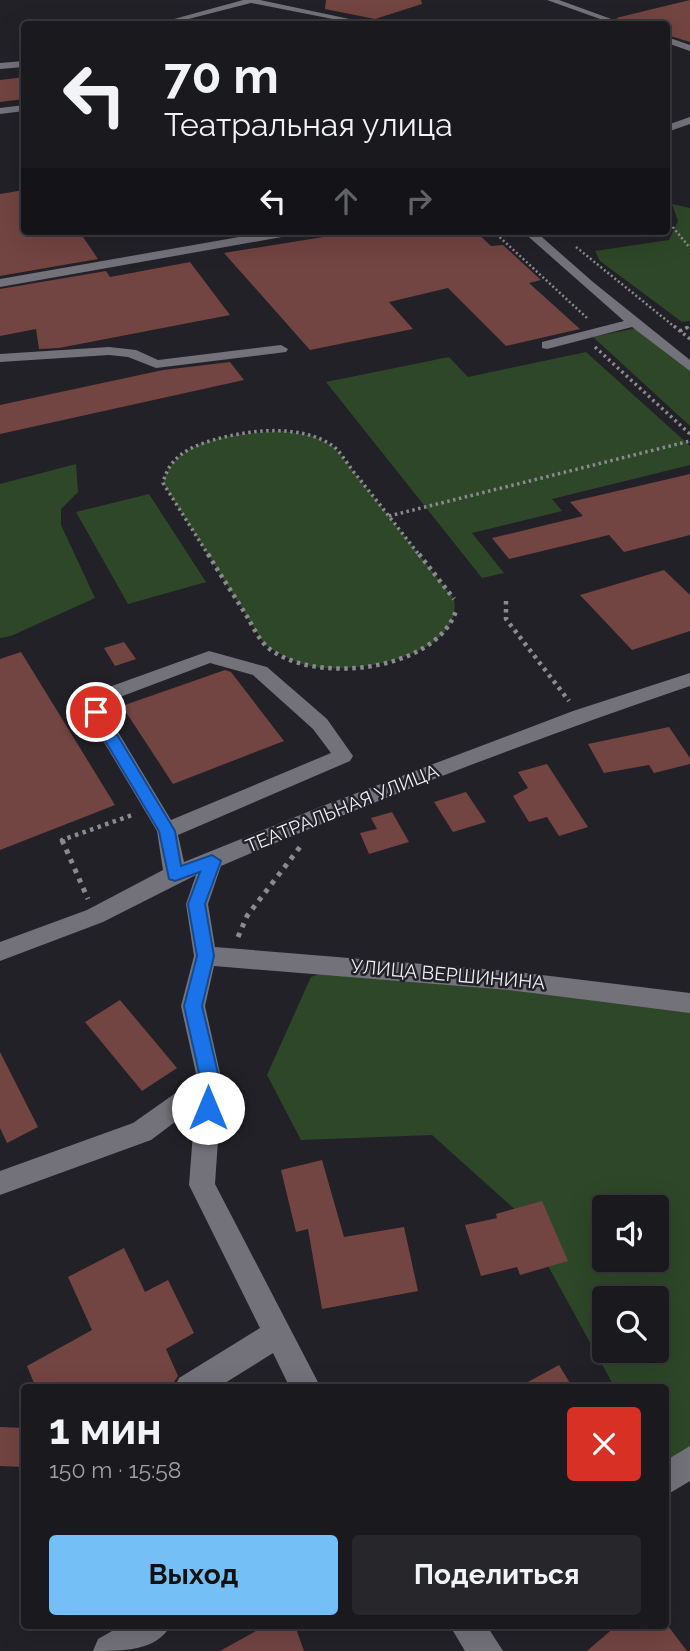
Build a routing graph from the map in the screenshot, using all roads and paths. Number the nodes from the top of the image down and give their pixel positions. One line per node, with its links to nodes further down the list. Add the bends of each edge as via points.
1 (551, 0): 5 (street)
2 (248, 1): 3 (street); 4 (street)
3 (171, 21)
4 (353, 21)
5 (612, 21)
6 (670, 41): 7 (street)
7 (690, 48)
8 (21, 64): 9 (street)
9 (0, 66)
10 (21, 108): 11 (street)
11 (0, 111)
12 (690, 120): 13 (street)
13 (671, 127): 14 (street); 15 (street)
14 (690, 129)
15 (690, 135)
16 (670, 224): 21 (path)
17 (270, 235): 22 (street)
18 (497, 235): 25 (path)
19 (532, 235): 23 (street)
20 (573, 245): 26 (path)
21 (690, 248)
22 (0, 283)
23 (636, 322): 25 (street); 32 (street)
24 (690, 326): 26 (path)
25 (600, 331): 27 (street)
26 (680, 331): 28 (path)
27 (583, 335): 29 (street); 33 (path)
28 (690, 339)
29 (547, 345)
30 (281, 349): 31 (street, via 156,364 131,353 109,351)
31 (0, 358)
32 (690, 367)
33 (690, 434)
34 (690, 441): 35 (path)
35 (388, 516): 36 (path); 38 (path, via 334,447 313,436 283,431 196,446 167,468 163,484 265,645 292,661 356,668 418,652 440,638)
36 (454, 599)
37 (506, 601): 40 (path, via 506,619)
38 (456, 611)
39 (690, 679): 40 (street, ТЕАТРАЛЬНАЯ УЛИЦА)
40 (580, 716): 42 (street, ТЕАТРАЛЬНАЯ УЛИЦА)
41 (153, 807): 43 (street); 43 (street, via 96,712 105,696 209,657 260,670 320,724 343,756); 46 (path, via 62,840)
42 (327, 811): 44 (street, ТЕАТРАЛЬНАЯ УЛИЦА); 48 (path)
43 (167, 831): 45 (street)
44 (212, 861): 45 (street, ТЕАТРАЛЬНАЯ УЛИЦА); 48 (street, via 197,904)
45 (175, 874): 46 (street, ТЕАТРАЛЬНАЯ УЛИЦА)
46 (95, 916): 47 (street, ТЕАТРАЛЬНАЯ УЛИЦА)
47 (0, 952)
48 (217, 957): 49 (street, УЛИЦА ВЕРШИНИНА, via 592,987); 50 (street, via 193,1006)
49 (690, 1003)
50 (210, 1082): 51 (street, via 142,1132); 52 (street, via 202,1185)
51 (0, 1183)
52 (278, 1334): 53 (street); 54 (street)
53 (196, 1384)
54 (304, 1384)
55 (690, 1461): 56 (street)
56 (669, 1478)
57 (148, 1629): 58 (street)
58 (110, 1651)

